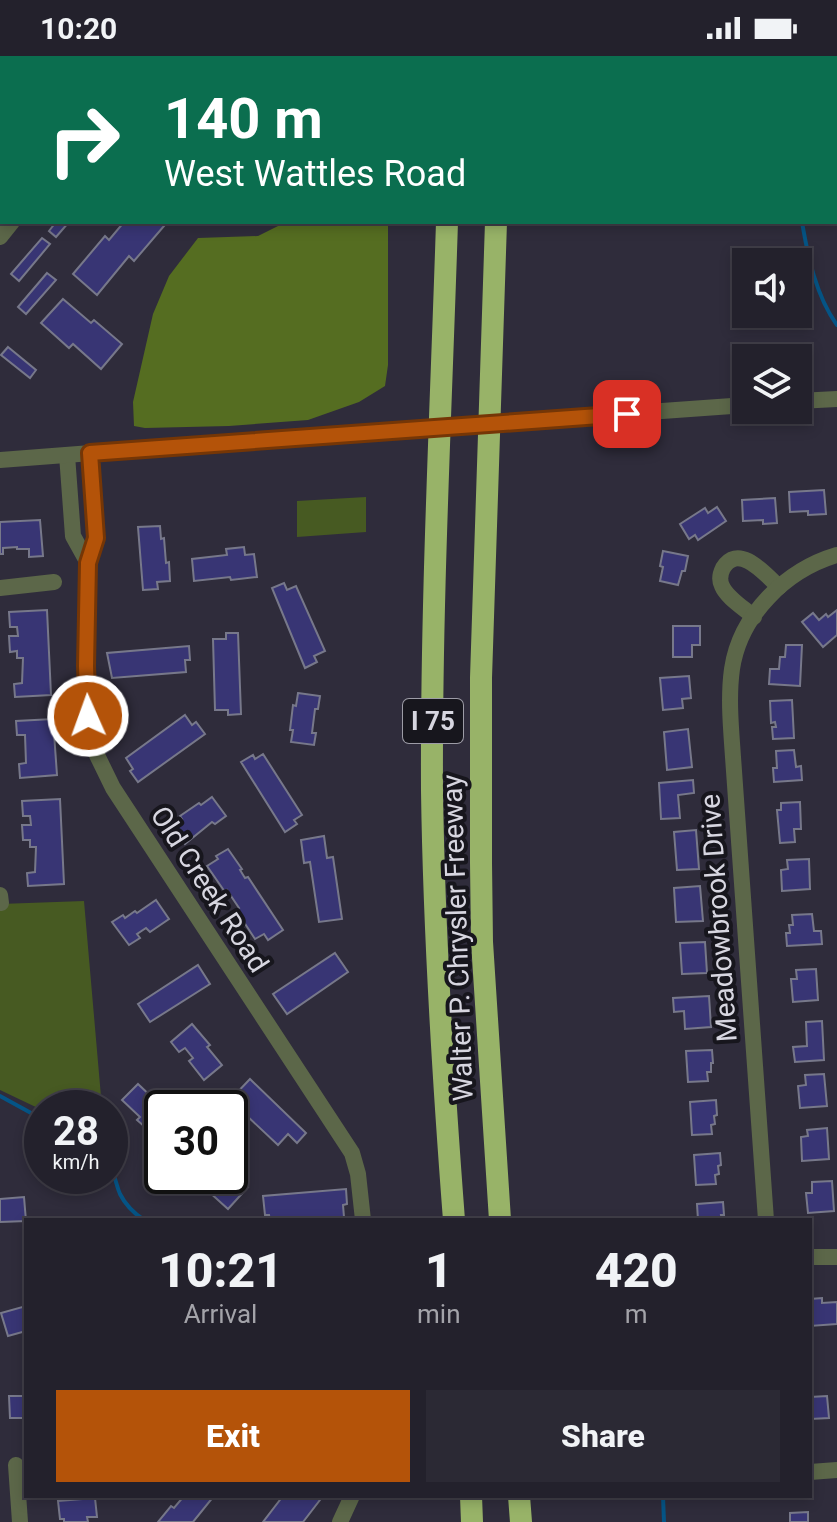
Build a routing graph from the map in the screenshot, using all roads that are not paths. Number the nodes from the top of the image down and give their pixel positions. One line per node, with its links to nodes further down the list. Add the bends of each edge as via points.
1 (447, 224): 18 (highway, Walter P. Chrysler Freeway / I 75, via 432,790 436,956)
2 (496, 224): 19 (highway, Walter P. Chrysler Freeway / I 75, via 481,833 482,942)
3 (837, 399): 4 (street)
4 (812, 400)
5 (732, 406): 6 (street, bridge)
6 (90, 453): 7 (street); 10 (street, Old Creek Road, via 96,538)
7 (67, 455): 8 (street); 10 (street, Old Creek Road, via 73,536)
8 (0, 460)
9 (837, 555): 12 (street, Meadowbrook Drive)
10 (88, 563): 17 (street, Old Creek Road, via 88,716 99,760 352,1153)
11 (54, 582): 13 (street)
12 (779, 587): 14 (street, Meadowbrook Drive); 14 (street, via 745,559 726,564 720,577 723,590)
13 (0, 588)
14 (754, 617): 20 (street, Meadowbrook Drive, via 735,657 731,715)
15 (0, 895): 16 (street)
16 (1, 903)
17 (363, 1218)
18 (454, 1218)
19 (500, 1218)
20 (766, 1218)
21 (812, 1257): 22 (street)
22 (837, 1257)
23 (14, 1465): 29 (street)
24 (837, 1470): 25 (street)
25 (812, 1472)
26 (351, 1498): 30 (street)
27 (471, 1498): 31 (highway)
28 (519, 1498): 32 (highway)
29 (20, 1522)
30 (340, 1522)
31 (472, 1522)
32 (521, 1522)

